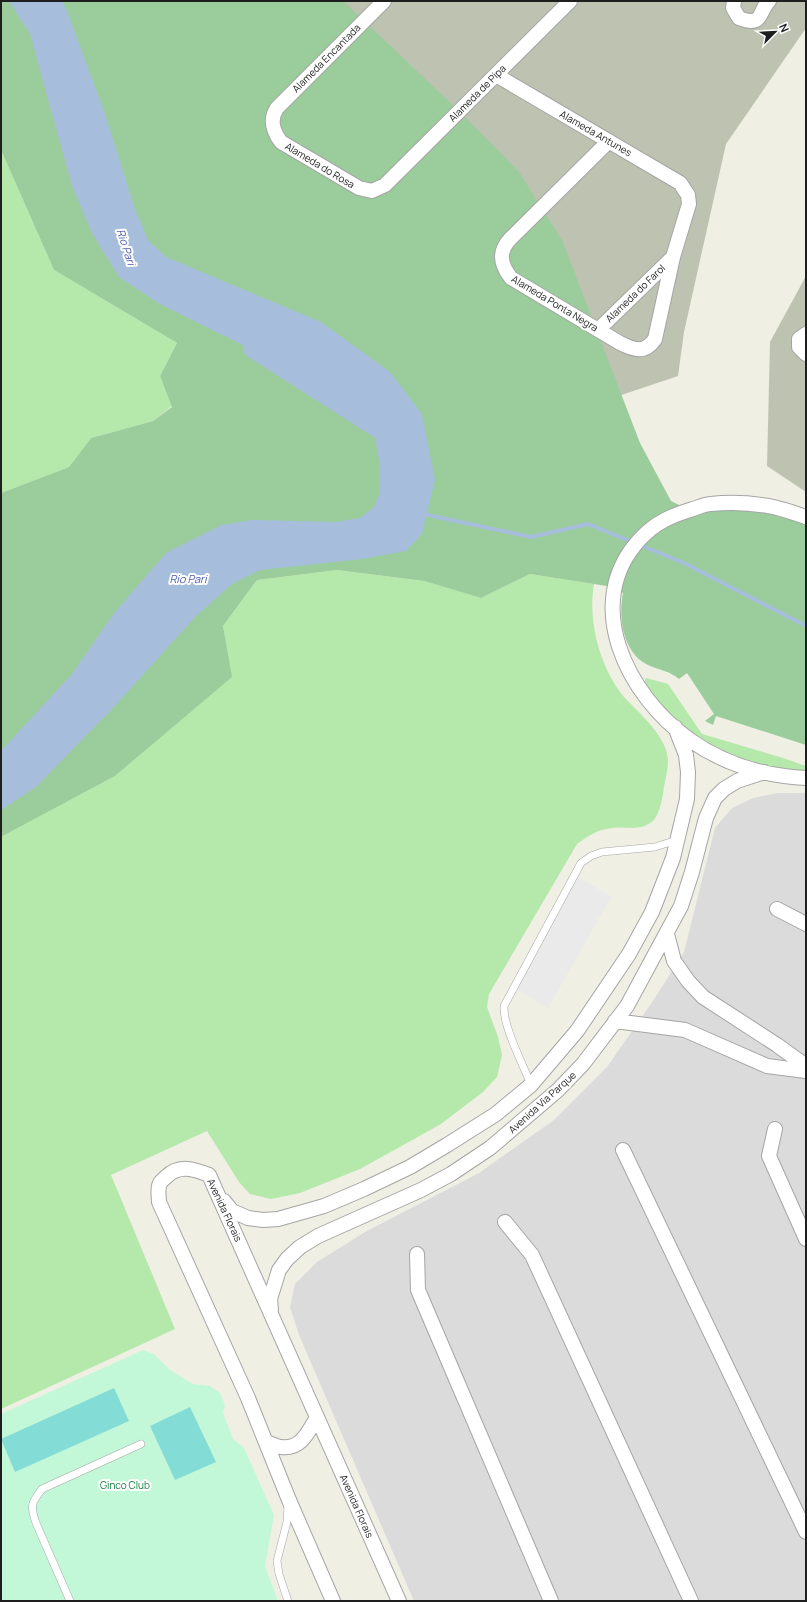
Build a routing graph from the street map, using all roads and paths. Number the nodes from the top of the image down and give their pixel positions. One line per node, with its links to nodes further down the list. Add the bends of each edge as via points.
1 (384, 1): 6 (street, Alameda Encantada, via 277,108)
2 (570, 1): 5 (street, Alameda de Pipa)
3 (734, 1): 4 (street, via 739,18 752,21 762,16)
4 (769, 1)
5 (496, 75): 7 (street, Alameda Antunes); 8 (street, Alameda de Pipa)
6 (272, 118): 8 (street, Alameda do Rosa, via 274,131 281,142 359,188 372,191)
7 (609, 141): 9 (street, Alameda Antunes, via 680,183); 11 (street, Alameda Ponta Negra, via 504,246 502,254 502,262 511,278)
8 (385, 185)
9 (689, 199): 10 (street, Alameda do Farol)
10 (673, 257): 11 (street, Alameda do Farol); 13 (street, Alameda do Farol, via 655,339 646,348)
11 (598, 330): 13 (street, Alameda Ponta Negra)
12 (806, 334): 14 (street, via 799,339 800,347)
13 (633, 349)
14 (806, 354)
15 (806, 516): 16 (street, Avenida Via Parque, via 768,506 743,503 709,504 661,521 642,536 625,558 617,577 613,597 612,619 618,643 636,685 652,706)
16 (675, 728): 17 (street, Avenida Via Parque, via 690,740 734,764); 19 (street, Avenida Via Parque, via 686,755 688,772 687,799)
17 (764, 772): 18 (street, Avenida Via Parque, via 782,777); 22 (street, Avenida Via Parque, via 737,781 715,798 706,818 680,906)
18 (806, 778)
19 (678, 840): 26 (street, Avenida Via Parque, via 652,912 629,954 578,1031); 26 (lane, via 655,846 602,852 581,863 504,1006 511,1035)
20 (777, 910): 21 (street)
21 (806, 924)
22 (667, 934): 23 (street, Avenida Via Parque); 24 (street, via 674,960 703,997)
23 (616, 1021): 25 (street, via 685,1030 767,1066); 33 (street, Avenida Via Parque, via 583,1064 558,1090 490,1148 421,1190 318,1236 300,1247 280,1270 270,1299)
24 (806, 1066)
25 (806, 1071)
26 (531, 1085): 29 (street, Avenida Via Parque, via 496,1114 410,1167 324,1206 278,1219 263,1220 248,1218 232,1211)
27 (775, 1129): 31 (street, via 769,1156)
28 (623, 1150): 38 (street)
29 (217, 1193): 33 (street, Avenida Florais); 35 (street, Avenida Florais, via 209,1175 193,1168 179,1169 169,1174 158,1189 159,1202)
30 (505, 1222): 44 (street, via 532,1255)
31 (806, 1239)
32 (417, 1254): 43 (street, via 418,1290)
33 (272, 1316): 34 (street, Avenida Florais)
34 (317, 1417): 35 (street, via 303,1440 294,1446 281,1448); 42 (street, Avenida Florais)
35 (266, 1442): 37 (street, Avenida Florais)
36 (141, 1444): 39 (lane, via 42,1490 33,1501 32,1513)
37 (289, 1500): 40 (lane, via 287,1522 277,1561); 41 (street, Avenida Florais)
38 (806, 1532)
39 (70, 1601)
40 (288, 1601)
41 (333, 1601)
42 (399, 1601)
43 (551, 1601)
44 (691, 1601)

